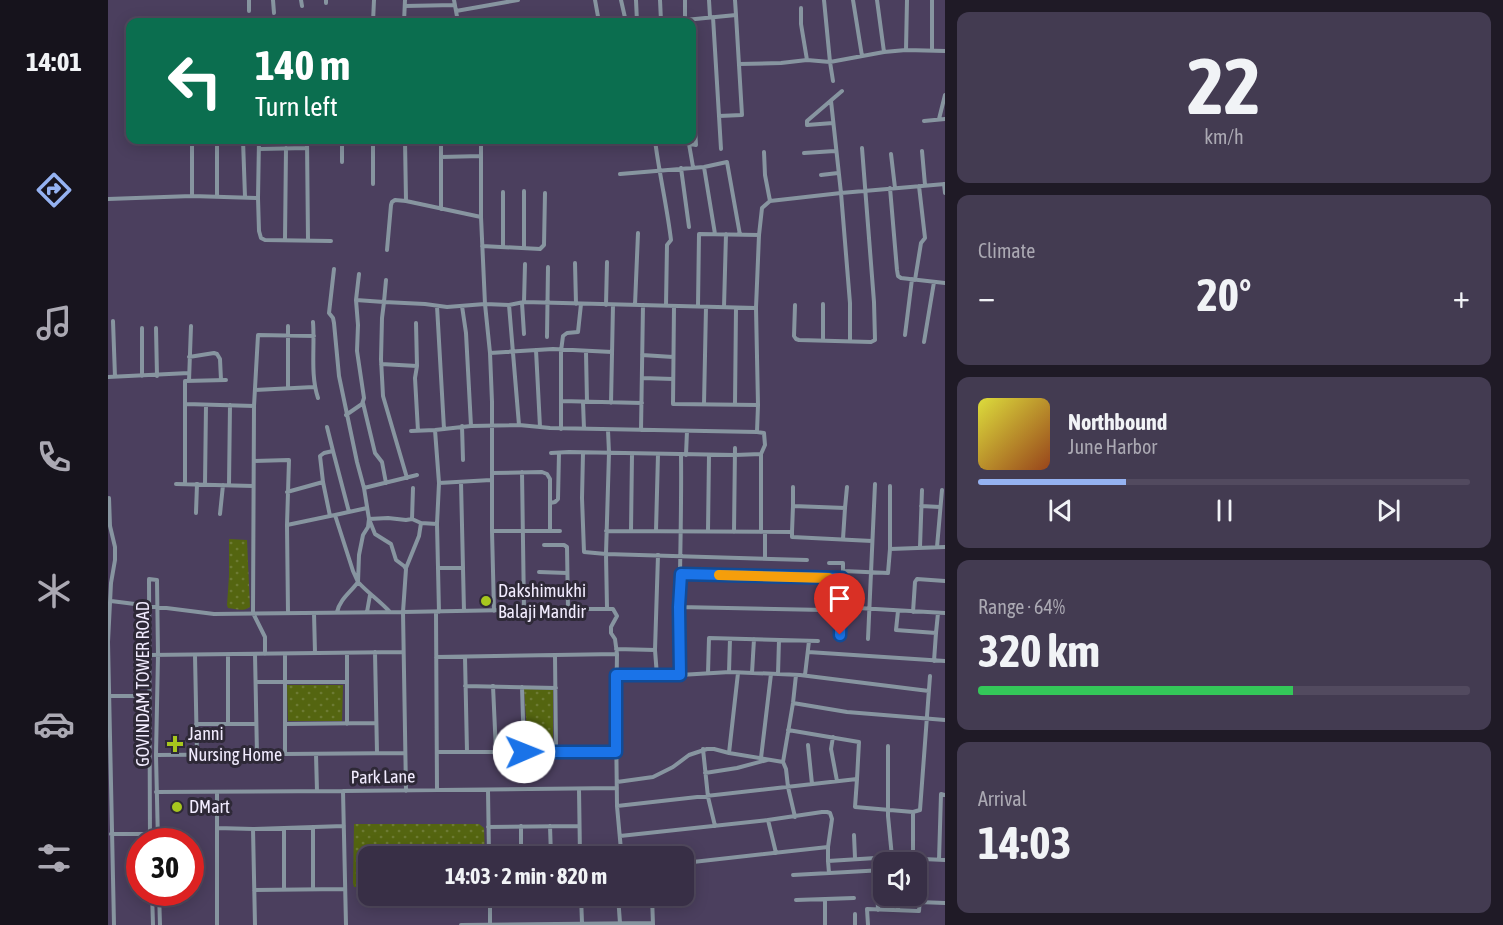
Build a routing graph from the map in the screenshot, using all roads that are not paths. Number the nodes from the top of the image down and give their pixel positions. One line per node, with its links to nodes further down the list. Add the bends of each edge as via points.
1 (249, 0): 26 (street)
2 (273, 0): 28 (street)
3 (301, 0): 22 (street)
4 (374, 0): 31 (street)
5 (405, 0): 23 (street)
6 (477, 0): 24 (street)
7 (518, 0): 20 (street)
8 (595, 0): 34 (street)
9 (621, 0): 35 (street)
10 (636, 0): 36 (street)
11 (660, 0): 37 (street)
12 (685, 0): 38 (street)
13 (709, 0): 30 (street)
14 (735, 0): 29 (street)
15 (824, 0): 46 (street)
16 (854, 0): 44 (street)
17 (878, 0): 43 (street)
18 (907, 0): 40 (street)
19 (932, 0): 41 (street)
20 (505, 1): 24 (street)
21 (454, 3): 23 (street); 27 (street)
22 (302, 6)
23 (405, 6): 32 (street)
24 (478, 6): 27 (street)
25 (801, 8): 45 (street)
26 (249, 11)
27 (456, 11): 33 (street)
28 (274, 13)
29 (736, 15): 30 (street); 47 (street)
30 (711, 17): 39 (street); 52 (street)
31 (373, 18)
32 (404, 18)
33 (457, 18)
34 (598, 18)
35 (624, 18)
36 (638, 18)
37 (661, 18)
38 (686, 18)
39 (696, 19)
40 (906, 50): 41 (street); 43 (street)
41 (932, 51): 42 (street)
42 (945, 51)
43 (884, 52): 44 (street)
44 (862, 56): 46 (street)
45 (807, 60): 46 (street); 47 (street)
46 (830, 62): 48 (street)
47 (739, 64): 52 (street, via 742,115)
48 (833, 81)
49 (842, 91): 51 (street)
50 (945, 95): 53 (street)
51 (831, 101): 56 (street); 56 (street, via 806,123)
52 (719, 116): 74 (street)
53 (939, 119): 54 (street); 55 (street)
54 (945, 119)
55 (924, 121)
56 (833, 123): 75 (street)
57 (192, 144): 101 (street)
58 (217, 144): 102 (street)
59 (243, 144): 103 (street)
60 (259, 144): 73 (street)
61 (307, 144): 71 (street)
62 (342, 144): 82 (street)
63 (373, 144): 90 (street)
64 (405, 144): 106 (street)
65 (441, 144): 81 (street)
66 (481, 144): 80 (street)
67 (656, 144): 86 (street)
68 (689, 144): 69 (street); 84 (street)
69 (696, 144)
70 (286, 148): 71 (street); 73 (street); 116 (street)
71 (307, 148): 117 (street)
72 (862, 148): 95 (street)
73 (259, 149): 104 (street)
74 (721, 149)
75 (835, 151): 78 (street); 87 (street)
76 (922, 151): 92 (street)
77 (764, 152): 107 (street)
78 (804, 153)
79 (891, 154): 94 (street)
80 (481, 156): 81 (street); 109 (street)
81 (441, 157): 108 (street)
82 (342, 162)
83 (704, 166): 84 (street); 112 (street); 114 (street, via 727,162)
84 (693, 167): 85 (street)
85 (681, 168): 86 (street); 110 (street)
86 (659, 171): 88 (street); 148 (street, via 671,240 667,245)
87 (838, 173): 89 (street); 99 (street)
88 (620, 174)
89 (820, 175)
90 (373, 184)
91 (945, 184): 92 (street); 100 (street)
92 (925, 185): 93 (street)
93 (919, 186): 94 (street); 130 (street, via 925,238)
94 (892, 188): 95 (street); 130 (street, via 897,273 901,278)
95 (866, 190): 99 (street); 168 (street, via 876,335 871,342)
96 (524, 191): 121 (street)
97 (503, 192): 120 (street)
98 (545, 193): 121 (street, via 544,245 540,249)
99 (841, 193): 107 (street); 168 (street)
100 (945, 193)
101 (192, 196): 102 (street); 105 (street)
102 (217, 197): 103 (street)
103 (245, 197): 104 (street)
104 (258, 198): 116 (street, via 261,238)
105 (108, 199)
106 (406, 201): 108 (street); 122 (street, via 392,202)
107 (770, 201): 115 (street, via 762,208)
108 (441, 209): 109 (street)
109 (481, 217): 119 (street)
110 (689, 227)
111 (638, 233): 140 (street)
112 (715, 234): 113 (street); 150 (street, via 699,236)
113 (726, 234): 114 (street); 152 (street)
114 (741, 235): 115 (street)
115 (759, 235): 154 (street)
116 (285, 239): 117 (street)
117 (308, 240): 118 (street)
118 (331, 241)
119 (482, 246): 120 (street); 137 (street)
120 (503, 247): 121 (street)
121 (524, 248)
122 (387, 250)
123 (607, 262): 142 (street)
124 (575, 263): 139 (street)
125 (525, 264): 135 (street)
126 (548, 267): 136 (street)
127 (334, 269): 205 (street, via 329,313 334,323)
128 (359, 273): 133 (street)
129 (386, 280): 134 (street)
130 (914, 280): 131 (street); 163 (street)
131 (934, 282): 132 (street); 169 (street)
132 (945, 284)
133 (356, 300): 134 (street); 194 (street)
134 (384, 302): 146 (street); 179 (street)
135 (523, 303): 136 (street); 138 (street); 162 (street)
136 (547, 303): 139 (street); 166 (street)
137 (485, 304): 138 (street); 147 (street); 175 (street)
138 (509, 304): 171 (street)
139 (578, 304): 142 (street); 172 (street, via 579,330 564,333)
140 (635, 304): 143 (street); 144 (street)
141 (823, 304): 167 (street)
142 (606, 305): 143 (street)
143 (613, 305): 174 (street)
144 (643, 305): 148 (street); 176 (street)
145 (795, 305): 167 (street, via 796,339)
146 (437, 306): 147 (street); 212 (street)
147 (462, 306): 209 (street)
148 (666, 306): 149 (street)
149 (674, 306): 150 (street); 178 (street)
150 (698, 306): 151 (street)
151 (706, 307): 152 (street); 199 (street)
152 (724, 307): 153 (street)
153 (736, 308): 154 (street); 200 (street)
154 (756, 308): 203 (street)
155 (113, 321): 185 (street)
156 (313, 322): 165 (street)
157 (416, 323): 180 (street)
158 (191, 326): 177 (street)
159 (288, 326): 164 (street)
160 (142, 328): 182 (street)
161 (156, 328): 183 (street)
162 (524, 334)
163 (905, 335)
164 (288, 336): 165 (street); 190 (street); 191 (street, via 258,335)
165 (314, 336): 189 (street)
166 (547, 337)
167 (823, 340): 168 (street)
168 (850, 341)
169 (924, 342)
170 (536, 350): 171 (street); 172 (street); 211 (street)
171 (513, 351): 175 (street); 207 (street)
172 (561, 351): 173 (street); 193 (street)
173 (586, 351): 174 (street); 195 (street)
174 (612, 352): 197 (street)
175 (490, 353): 206 (street)
176 (642, 355): 178 (street); 186 (street)
177 (189, 357): 181 (street); 188 (street, via 217,354 224,380)
178 (673, 357): 187 (street)
179 (381, 364): 180 (street); 239 (street, via 383,396)
180 (417, 366): 219 (street)
181 (189, 373): 183 (street); 188 (street)
182 (142, 376): 183 (street); 185 (street)
183 (156, 376)
184 (108, 377): 185 (street)
185 (115, 377)
186 (642, 378): 187 (street); 196 (street)
187 (673, 379): 199 (street, via 673,404)
188 (189, 381): 198 (street, via 185,381)
189 (314, 387): 190 (street); 192 (street)
190 (288, 388): 191 (street)
191 (255, 390): 204 (street)
192 (318, 398)
193 (561, 401): 195 (street); 213 (street)
194 (363, 402): 205 (street); 245 (street)
195 (585, 402): 197 (street); 214 (street)
196 (642, 402): 197 (street); 217 (street)
197 (611, 403)
198 (185, 404): 201 (street); 244 (street)
199 (704, 404): 200 (street)
200 (735, 404): 203 (street)
201 (206, 405): 202 (street); 248 (street)
202 (230, 405): 204 (street); 251 (street)
203 (758, 405): 221 (street)
204 (254, 406): 235 (street)
205 (346, 416): 256 (street)
206 (492, 425): 207 (street); 209 (street); 237 (street)
207 (519, 425): 211 (street)
208 (462, 426): 209 (street); 212 (street); 234 (street)
209 (471, 426)
210 (327, 427): 223 (street)
211 (540, 427): 213 (street)
212 (444, 429): 215 (street)
213 (561, 429): 214 (street)
214 (584, 429): 216 (street)
215 (435, 430): 219 (street); 246 (street)
216 (608, 430): 217 (street); 227 (street)
217 (641, 430): 220 (street)
218 (411, 431): 219 (street)
219 (418, 431)
220 (687, 431): 221 (street); 231 (street)
221 (754, 432): 230 (street, via 764,433)
222 (735, 448): 233 (street)
223 (333, 451): 241 (street, via 320,456); 268 (street)
224 (551, 453): 225 (street)
225 (559, 453): 226 (street); 262 (street, via 558,499)
226 (584, 453): 227 (street); 298 (street, via 583,550)
227 (609, 453): 228 (street); 281 (street)
228 (632, 454): 229 (street); 282 (street)
229 (658, 454): 231 (street); 283 (street)
230 (761, 454): 233 (street); 287 (street)
231 (684, 455): 232 (street); 284 (street)
232 (709, 455): 233 (street); 285 (street)
233 (735, 456): 286 (street)
234 (463, 460)
235 (254, 461): 252 (street); 260 (street, via 289,460)
236 (522, 472): 237 (street); 262 (street, via 547,474); 278 (street)
237 (492, 473): 240 (street)
238 (417, 475): 239 (street)
239 (407, 478): 245 (street)
240 (491, 480): 242 (street); 277 (street)
241 (323, 482): 260 (street); 271 (street)
242 (461, 482): 246 (street); 305 (street)
243 (176, 483): 244 (street)
244 (185, 483): 247 (street)
245 (386, 483): 256 (street)
246 (439, 483): 275 (street)
247 (197, 484): 248 (street); 269 (street)
248 (205, 484): 250 (street)
249 (875, 484): 290 (street)
250 (223, 485): 251 (street); 270 (street)
251 (229, 485): 252 (street)
252 (253, 486): 339 (street)
253 (890, 486): 297 (street)
254 (793, 487): 263 (street)
255 (847, 487): 267 (street)
256 (364, 488): 266 (street)
257 (413, 488): 273 (street)
258 (922, 490): 264 (street)
259 (942, 490): 265 (street)
260 (287, 492): 276 (street)
261 (109, 498): 293 (street)
262 (550, 503): 279 (street)
263 (793, 506): 267 (street); 288 (street)
264 (921, 506): 265 (street); 296 (street)
265 (940, 507): 294 (street)
266 (367, 508): 268 (street); 272 (street)
267 (845, 508): 289 (street)
268 (349, 512): 271 (street)
269 (196, 513)
270 (220, 514)
271 (333, 515): 276 (street); 314 (street)
272 (369, 519): 273 (street); 306 (street, via 375,534 391,544 396,560); 314 (street, via 359,555)
273 (412, 519): 274 (street)
274 (421, 523): 275 (street); 306 (street)
275 (437, 524): 304 (street)
276 (287, 525): 336 (street)
277 (492, 531): 278 (street); 328 (street)
278 (523, 531): 279 (street); 325 (street)
279 (550, 531): 280 (street)
280 (560, 531)
281 (606, 531): 282 (street); 298 (street)
282 (631, 531): 283 (street)
283 (656, 531): 284 (street)
284 (681, 531): 285 (street); 300 (street)
285 (708, 531): 286 (street)
286 (734, 532): 287 (street)
287 (763, 532): 288 (street); 301 (street)
288 (792, 532): 289 (street, via 792,537)
289 (843, 539): 290 (street)
290 (872, 541): 309 (street)
291 (544, 545): 310 (street, via 566,546)
292 (108, 547): 293 (street)
293 (115, 547): 315 (street)
294 (937, 547): 295 (street); 296 (street)
295 (945, 547)
296 (920, 548): 297 (street)
297 (890, 549): 309 (street, via 888,573)
298 (606, 554): 299 (street); 322 (street)
299 (658, 555): 300 (street); 351 (street)
300 (681, 556): 301 (street); 311 (street)
301 (765, 559): 302 (street)
302 (807, 560)
303 (829, 563): 307 (street, via 843,563)
304 (438, 568): 305 (street); 334 (street)
305 (463, 568): 327 (street)
306 (406, 569): 333 (street)
307 (843, 571): 309 (street); 312 (street)
308 (539, 572): 310 (street)
309 (871, 572): 324 (street)
310 (567, 573): 323 (street)
311 (681, 574): 312 (street); 320 (street)
312 (842, 578): 321 (street)
313 (945, 581): 335 (street, via 917,579)
314 (358, 582): 316 (street); 330 (street, via 339,603)
315 (110, 583): 317 (street)
316 (370, 595): 331 (street); 332 (street)
317 (111, 601): 318 (street); 341 (street)
318 (150, 606): 319 (street); 319 (street, GOVINDAM TOWER ROAD, via 149,579 156,580); 361 (street, GOVINDAM TOWER ROAD)
319 (158, 607): 339 (street); 362 (street, GOVINDAM TOWER ROAD)
320 (679, 607): 326 (street); 377 (street)
321 (841, 607): 324 (street); 343 (street)
322 (607, 608): 323 (street); 354 (street, via 617,616 611,627)
323 (568, 609): 325 (street)
324 (870, 609): 329 (street); 346 (street)
325 (524, 610): 328 (street)
326 (825, 610)
327 (464, 611): 328 (street); 334 (street)
328 (495, 611)
329 (898, 611): 335 (street); 342 (street, via 896,630)
330 (337, 612): 331 (street); 337 (street)
331 (367, 612): 332 (street)
332 (390, 612): 333 (street)
333 (403, 612): 334 (street); 353 (street)
334 (437, 612): 366 (street)
335 (913, 612): 338 (street)
336 (288, 613): 337 (street); 339 (street)
337 (314, 613): 356 (street)
338 (938, 613): 340 (street); 342 (street)
339 (253, 614): 359 (street, via 265,637)
340 (945, 614)
341 (109, 615): 350 (street)
342 (936, 633): 368 (street)
343 (840, 635)
344 (730, 639): 345 (street); 370 (street); 372 (street, via 709,638)
345 (754, 639): 347 (street); 373 (street)
346 (868, 639)
347 (779, 640): 348 (street); 375 (street)
348 (809, 641): 349 (street); 355 (street)
349 (818, 641)
350 (108, 649): 390 (street)
351 (655, 650): 354 (street); 380 (street)
352 (375, 652): 353 (street); 357 (street); 395 (street)
353 (403, 652): 413 (street)
354 (616, 652): 365 (street); 376 (street)
355 (808, 652): 368 (street); 379 (street)
356 (315, 653): 357 (street); 360 (street)
357 (347, 653): 384 (street)
358 (255, 654): 359 (street); 364 (street); 382 (street)
359 (265, 654): 360 (street)
360 (285, 654): 383 (street)
361 (149, 655): 362 (street); 391 (street, GOVINDAM TOWER ROAD)
362 (158, 655): 363 (street); 418 (street, GOVINDAM TOWER ROAD)
363 (195, 655): 364 (street); 396 (street)
364 (228, 655): 397 (street)
365 (555, 656): 367 (street); 388 (street)
366 (436, 657): 367 (street); 414 (street)
367 (465, 657): 385 (street)
368 (934, 661): 369 (street)
369 (945, 661)
370 (729, 672): 371 (street); 372 (street)
371 (738, 672): 373 (street); 415 (street)
372 (708, 673): 377 (street)
373 (752, 673): 374 (street)
374 (771, 674): 375 (street); 421 (street)
375 (778, 674): 378 (street)
376 (616, 675): 380 (street); 411 (street)
377 (680, 675): 380 (street)
378 (796, 675): 379 (street); 392 (street)
379 (805, 675): 389 (street)
380 (657, 676)
381 (930, 676): 389 (street)
382 (256, 682): 383 (street); 398 (street)
383 (284, 682): 384 (street); 399 (street)
384 (347, 682): 400 (street)
385 (465, 686): 386 (street); 408 (street)
386 (493, 686): 387 (street); 409 (street)
387 (522, 687): 388 (street); 410 (street)
388 (556, 687): 407 (street)
389 (929, 691): 393 (street)
390 (109, 696): 391 (street); 402 (street)
391 (150, 696): 437 (street, GOVINDAM TOWER ROAD)
392 (793, 703): 393 (street); 401 (street)
393 (928, 719): 394 (street); 445 (street, via 920,810)
394 (945, 720)
395 (376, 723): 400 (street); 412 (street)
396 (196, 724): 397 (street); 419 (street)
397 (228, 724): 398 (street)
398 (256, 724): 420 (street)
399 (285, 724): 400 (street); 416 (street)
400 (347, 724)
401 (788, 730): 403 (street); 424 (street)
402 (109, 731): 422 (street)
403 (833, 737): 426 (street, via 859,742); 428 (street, via 831,749)
404 (808, 745): 429 (street)
405 (888, 746): 444 (street)
406 (703, 749): 415 (street); 425 (street); 427 (street, via 653,777)
407 (556, 751): 410 (street); 411 (street)
408 (467, 752): 409 (street); 414 (street)
409 (496, 752): 410 (street)
410 (524, 752)
411 (616, 752): 427 (street)
412 (377, 753): 413 (street); 417 (street)
413 (405, 753): 436 (street)
414 (437, 753): 433 (street)
415 (729, 753): 421 (street)
416 (285, 754): 417 (street); 420 (street)
417 (316, 754): 440 (street)
418 (156, 755): 419 (street); 438 (street, GOVINDAM TOWER ROAD)
419 (197, 755): 420 (street)
420 (257, 755)
421 (760, 758): 423 (street)
422 (109, 759): 460 (street)
423 (767, 760): 424 (street); 425 (street)
424 (783, 762): 431 (street)
425 (705, 773): 442 (street)
426 (857, 779): 428 (street); 444 (street, via 855,807)
427 (617, 782): 430 (street)
428 (837, 782): 429 (street)
429 (812, 784): 431 (street)
430 (617, 788): 432 (street, Park Lane); 443 (street)
431 (788, 788): 442 (street); 446 (street)
432 (579, 789): 434 (street, Park Lane); 452 (street)
433 (438, 790): 434 (street, Park Lane); 436 (street, Park Lane)
434 (488, 790): 449 (street)
435 (343, 791): 436 (street, Park Lane); 440 (street, Park Lane); 448 (street)
436 (406, 791)
437 (150, 792): 438 (street, Park Lane); 455 (street, GOVINDAM TOWER ROAD)
438 (157, 792): 439 (street, Park Lane); 456 (street, GOVINDAM TOWER ROAD)
439 (217, 792): 440 (street, Park Lane); 457 (street)
440 (317, 792)
441 (945, 795): 477 (street, via 941,794)
442 (708, 796): 443 (street); 453 (street)
443 (617, 806): 463 (street)
444 (887, 809): 445 (street); 470 (street)
445 (913, 812): 471 (street)
446 (795, 816): 447 (street); 469 (street, via 830,813)
447 (768, 820): 453 (street); 472 (street)
448 (344, 826): 454 (street); 488 (street)
449 (488, 826): 450 (street); 464 (street)
450 (521, 826): 451 (street); 465 (street)
451 (550, 826): 452 (street); 466 (street)
452 (579, 826): 467 (street)
453 (714, 826): 463 (street)
454 (313, 827): 458 (street); 485 (street)
455 (150, 828)
456 (158, 828)
457 (217, 828): 459 (street); 515 (street)
458 (284, 828): 459 (street); 487 (street)
459 (253, 829): 486 (street)
460 (111, 834): 461 (street); 473 (street)
461 (126, 834)
462 (854, 835): 474 (street)
463 (620, 836): 468 (street)
464 (489, 846)
465 (521, 846)
466 (551, 846)
467 (580, 846)
468 (621, 846)
469 (828, 847): 472 (street); 479 (street)
470 (891, 852)
471 (913, 852)
472 (776, 853): 480 (street)
473 (110, 858): 484 (street)
474 (855, 858): 475 (street); 479 (street)
475 (873, 858)
476 (927, 859): 477 (street)
477 (939, 860): 478 (street)
478 (945, 860)
479 (828, 861): 482 (street)
480 (694, 862)
481 (873, 871): 482 (street)
482 (829, 873): 483 (street)
483 (793, 875)
484 (110, 884): 512 (street)
485 (313, 889): 487 (street); 488 (street)
486 (254, 890): 487 (street); 516 (street)
487 (284, 890)
488 (345, 890): 517 (street)
489 (854, 898): 490 (street)
490 (825, 899): 491 (street); 519 (street)
491 (796, 900)
492 (927, 902): 493 (street)
493 (945, 903)
494 (152, 906): 513 (street)
495 (159, 906): 514 (street)
496 (490, 906): 508 (street)
497 (581, 906): 506 (street)
498 (619, 906): 507 (street)
499 (652, 906): 511 (street)
500 (878, 906): 503 (street)
501 (898, 906): 504 (street)
502 (919, 906): 504 (street, via 919,911)
503 (878, 910): 504 (street); 521 (street, via 867,909)
504 (898, 910)
505 (855, 914): 520 (street)
506 (582, 923): 507 (street); 510 (street)
507 (620, 923): 511 (street)
508 (490, 924): 509 (street); 518 (street)
509 (551, 924): 510 (street)
510 (569, 924)
511 (653, 924)
512 (114, 925)
513 (153, 925)
514 (160, 925)
515 (217, 925)
516 (255, 925)
517 (346, 925)
518 (461, 925)
519 (825, 925)
520 (855, 925)
521 (868, 925)

